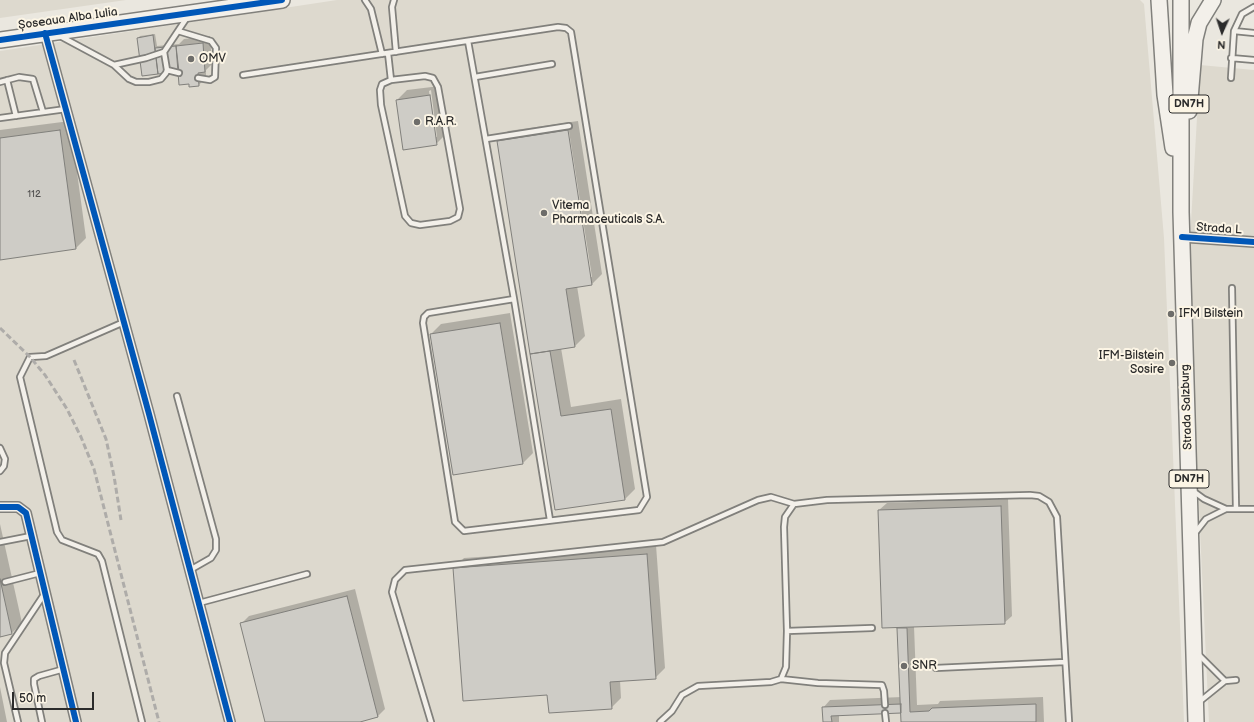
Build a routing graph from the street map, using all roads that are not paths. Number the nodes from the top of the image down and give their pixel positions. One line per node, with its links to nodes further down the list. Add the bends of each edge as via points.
1 (282, 0): 8 (main road, Șoseaua Alba Iulia)
2 (365, 0): 18 (lane, via 371,9)
3 (394, 0): 16 (lane, via 392,6)
4 (1159, 0): 38 (main road, Strada Salzburg / DN7H, via 1165,95)
5 (1180, 0): 38 (main road, Strada Salzburg / DN7H)
6 (1213, 0): 38 (main road, DN7H, via 1199,23 1195,39)
7 (1254, 7): 9 (lane, via 1242,14)
8 (190, 12): 10 (lane); 11 (main road, Șoseaua Alba Iulia)
9 (1234, 30): 12 (lane); 19 (lane)
10 (178, 31): 15 (lane); 27 (lane, via 211,41 216,48 215,76 210,80)
11 (49, 32): 13 (main road, Șoseaua Alba Iulia); 22 (lane); 32 (street)
12 (1254, 32)
13 (0, 40)
14 (468, 41): 16 (lane); 26 (lane); 53 (lane, via 558,27 571,32 647,497 639,510)
15 (164, 52): 22 (lane); 23 (lane)
16 (396, 52): 17 (lane)
17 (388, 53): 18 (lane); 30 (lane)
18 (382, 54): 25 (lane)
19 (1231, 58): 20 (lane); 28 (lane)
20 (1254, 60)
21 (552, 64): 26 (lane)
22 (114, 65): 23 (lane, via 129,79 144,83 161,79)
23 (167, 70): 24 (lane)
24 (179, 73)
25 (243, 75)
26 (475, 77): 37 (lane)
27 (198, 78)
28 (1231, 78)
29 (7, 80): 31 (lane); 33 (lane, via 19,77 33,79); 34 (lane)
30 (391, 80): 30 (lane, via 382,84 380,105 405,216 411,223 420,225 450,221 458,217 460,209 438,87 433,78 425,76)
31 (0, 82)
32 (66, 109): 33 (lane); 43 (street)
33 (43, 112): 34 (lane)
34 (16, 116): 35 (lane)
35 (0, 118)
36 (569, 126): 37 (lane)
37 (486, 140): 42 (lane)
38 (1181, 212): 39 (main road, Strada Salzburg / DN7H)
39 (1182, 237): 40 (street, Strada L); 47 (main road, Strada Salzburg / DN7H)
40 (1254, 242)
41 (1232, 288): 52 (lane)
42 (514, 299): 53 (lane); 53 (lane, via 428,313 424,317 455,522 464,531)
43 (124, 322): 57 (street); 78 (lane, via 46,356 30,357 20,377 57,532 62,540 98,554 102,561)
44 (177, 396): 57 (lane, via 216,539 216,550 211,558)
45 (0, 448): 46 (lane, via 4,459 4,466)
46 (0, 471)
47 (1189, 488): 51 (lane, via 1204,499); 55 (main road, Strada Salzburg / DN7H)
48 (794, 504): 64 (lane, via 786,516 784,527); 66 (lane, via 828,500 1039,496 1049,502 1057,517); 80 (lane, via 771,497 758,500 663,542 405,570 395,580 392,592)
49 (0, 507): 54 (street, via 18,507 26,513)
50 (1254, 508): 52 (lane)
51 (1226, 509): 52 (lane); 55 (lane, via 1206,520)
52 (1236, 509)
53 (550, 520)
54 (31, 536): 56 (lane); 58 (street)
55 (1192, 537): 65 (main road, Strada Salzburg / DN7H)
56 (0, 542)
57 (190, 570): 62 (street)
58 (40, 573): 60 (lane); 61 (street)
59 (307, 574): 62 (lane)
60 (5, 582)
61 (44, 593): 68 (street); 75 (lane, via 5,653 4,663)
62 (198, 603): 79 (street)
63 (872, 628): 64 (lane)
64 (787, 631): 69 (lane, via 786,666)
65 (1194, 650): 71 (lane); 73 (main road, Strada Salzburg / DN7H)
66 (1065, 662): 67 (lane); 83 (lane)
67 (936, 668)
68 (64, 669): 76 (lane, via 34,679); 77 (street)
69 (781, 679): 72 (lane, via 882,685); 81 (lane, via 771,682 698,686 682,695 672,711)
70 (1236, 680): 71 (lane)
71 (1225, 681): 73 (lane)
72 (885, 704)
73 (1195, 706): 84 (main road, Strada Salzburg / DN7H)
74 (885, 713): 82 (lane)
75 (18, 722)
76 (42, 722)
77 (76, 722)
78 (142, 722)
79 (230, 722)
80 (431, 722)
81 (660, 722)
82 (886, 722)
83 (1069, 722)
84 (1196, 722)

